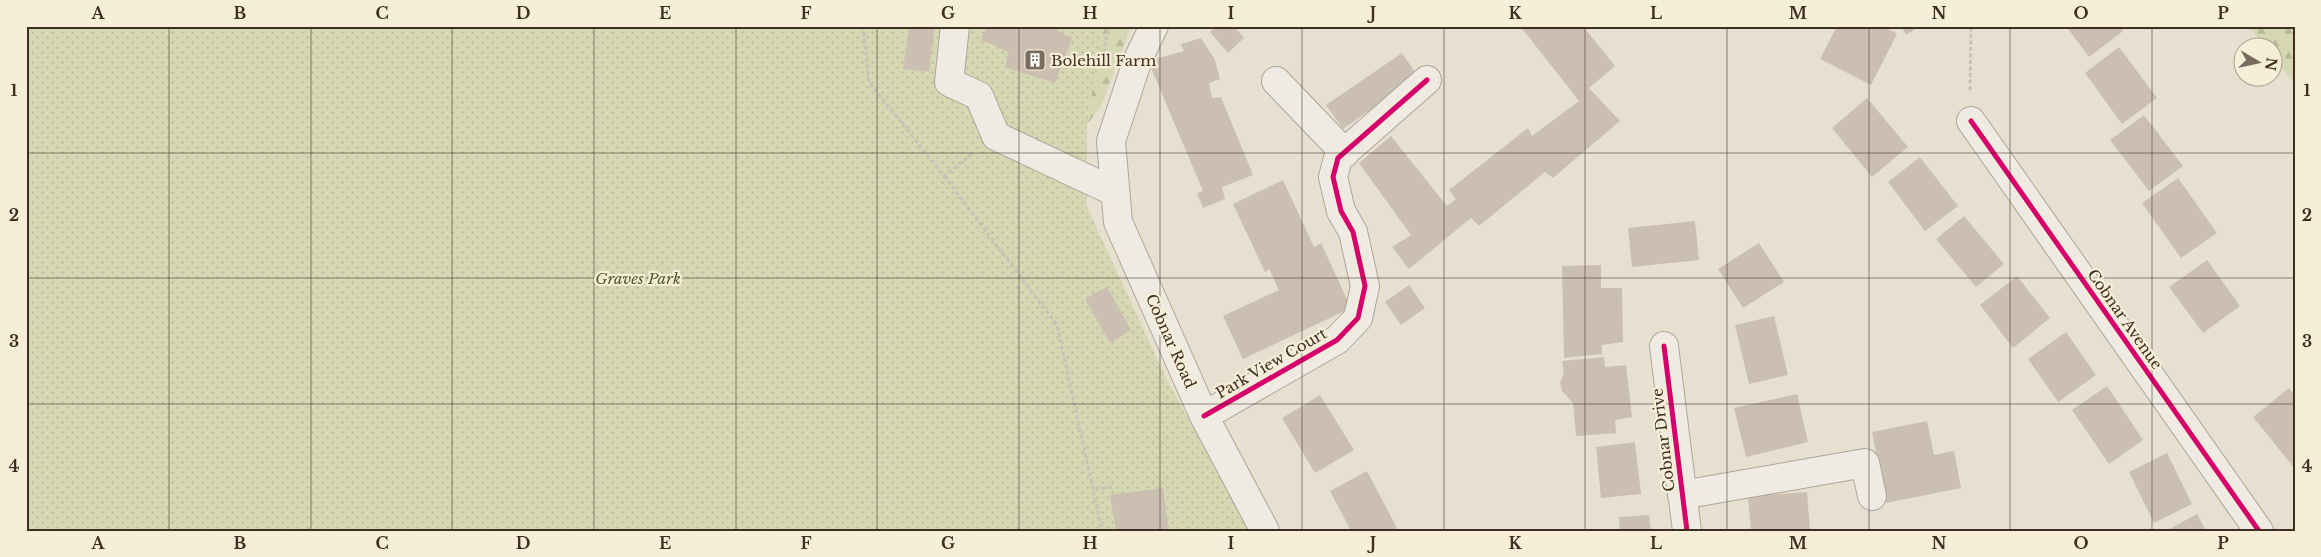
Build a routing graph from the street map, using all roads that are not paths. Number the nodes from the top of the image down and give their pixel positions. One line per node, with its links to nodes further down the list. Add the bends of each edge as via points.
1 (955, 26): 7 (street, via 949,82 979,96 996,136)
2 (1154, 26): 7 (street, Cobnar Road, via 1138,59 1111,141)
3 (1427, 80): 6 (street, Park View Court)
4 (1276, 81): 6 (street)
5 (1971, 121): 14 (street, Cobnar Avenue)
6 (1344, 153): 9 (street, Park View Court, via 1338,158 1332,177 1341,211 1353,232 1365,286 1358,318 1337,340)
7 (1115, 192): 9 (street, Cobnar Road, via 1118,222)
8 (1664, 346): 10 (street, Cobnar Drive)
9 (1204, 416): 12 (street, Cobnar Road)
10 (1682, 495): 11 (street, via 1865,464); 13 (street, Cobnar Drive)
11 (1872, 496)
12 (1265, 531)
13 (1686, 531)
14 (2259, 531)

